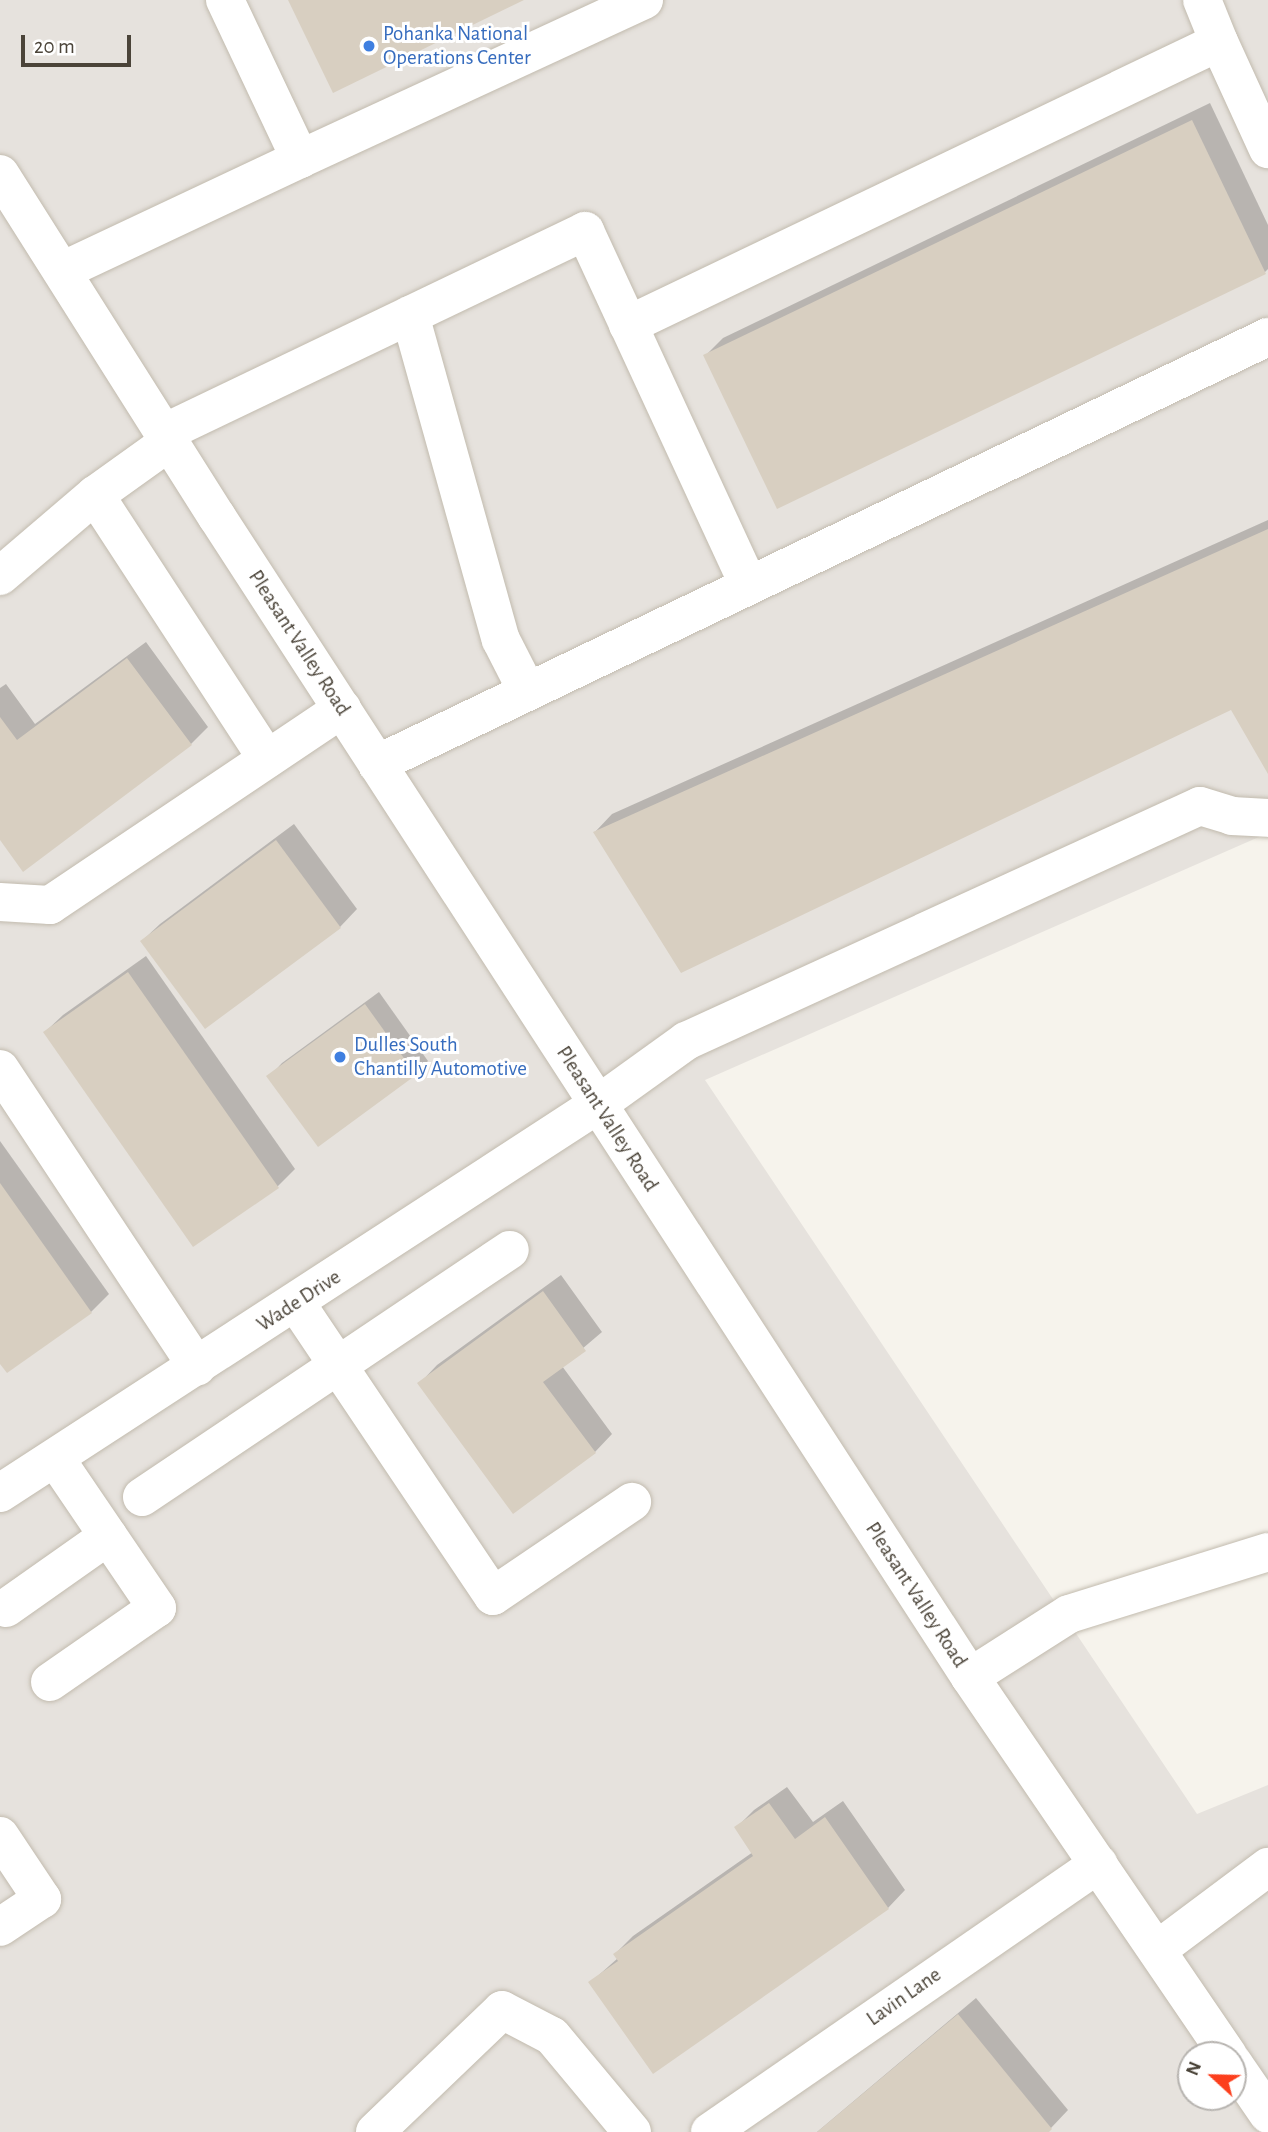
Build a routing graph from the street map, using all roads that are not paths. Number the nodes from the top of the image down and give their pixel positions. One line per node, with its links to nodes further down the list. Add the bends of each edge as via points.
1 (225, 0): 6 (street)
2 (642, 0): 6 (street)
3 (1202, 0): 4 (street)
4 (1219, 42): 5 (street); 10 (street)
5 (1268, 149)
6 (300, 159): 8 (street)
7 (0, 174): 8 (street, Pleasant Valley Road)
8 (61, 271): 12 (street, Pleasant Valley Road)
9 (410, 315): 10 (street, via 584,231); 12 (street); 16 (street, via 500,640)
10 (628, 325): 15 (street)
11 (1268, 337): 15 (street)
12 (167, 438): 13 (street); 17 (street, Pleasant Valley Road)
13 (95, 495): 14 (street); 18 (street)
14 (0, 576)
15 (748, 584): 16 (street)
16 (526, 690): 19 (street)
17 (342, 709): 18 (street); 19 (street, Pleasant Valley Road)
18 (267, 759): 21 (street, via 50,905)
19 (377, 764): 23 (street, Pleasant Valley Road)
20 (1268, 818): 23 (street, Wade Drive, via 1232,816 1200,806 686,1041)
21 (0, 902)
22 (0, 1069): 27 (street)
23 (597, 1105): 25 (street, Wade Drive); 35 (street, Pleasant Valley Road)
24 (510, 1250): 26 (street)
25 (296, 1303): 26 (street); 27 (street, Wade Drive)
26 (337, 1364): 30 (street); 31 (street, via 493,1596)
27 (197, 1367): 28 (street, Wade Drive)
28 (55, 1458): 29 (street, Wade Drive); 32 (street)
29 (4, 1483)
30 (142, 1497)
31 (632, 1502)
32 (108, 1536): 34 (street); 36 (street, via 157,1608)
33 (1268, 1552): 35 (street, via 1069,1614)
34 (6, 1608)
35 (970, 1677): 38 (street, Pleasant Valley Road)
36 (50, 1682)
37 (0, 1836): 40 (street, via 42,1899)
38 (1098, 1864): 41 (street, Pleasant Valley Road); 47 (street, Lavin Lane)
39 (1268, 1867): 41 (street)
40 (0, 1927)
41 (1157, 1950): 42 (street, Pleasant Valley Road)
42 (1219, 2041)
43 (1247, 2083): 44 (street)
44 (1268, 2114)
45 (374, 2132): 46 (street, via 502,2010 552,2036)
46 (632, 2132)
47 (710, 2132)

